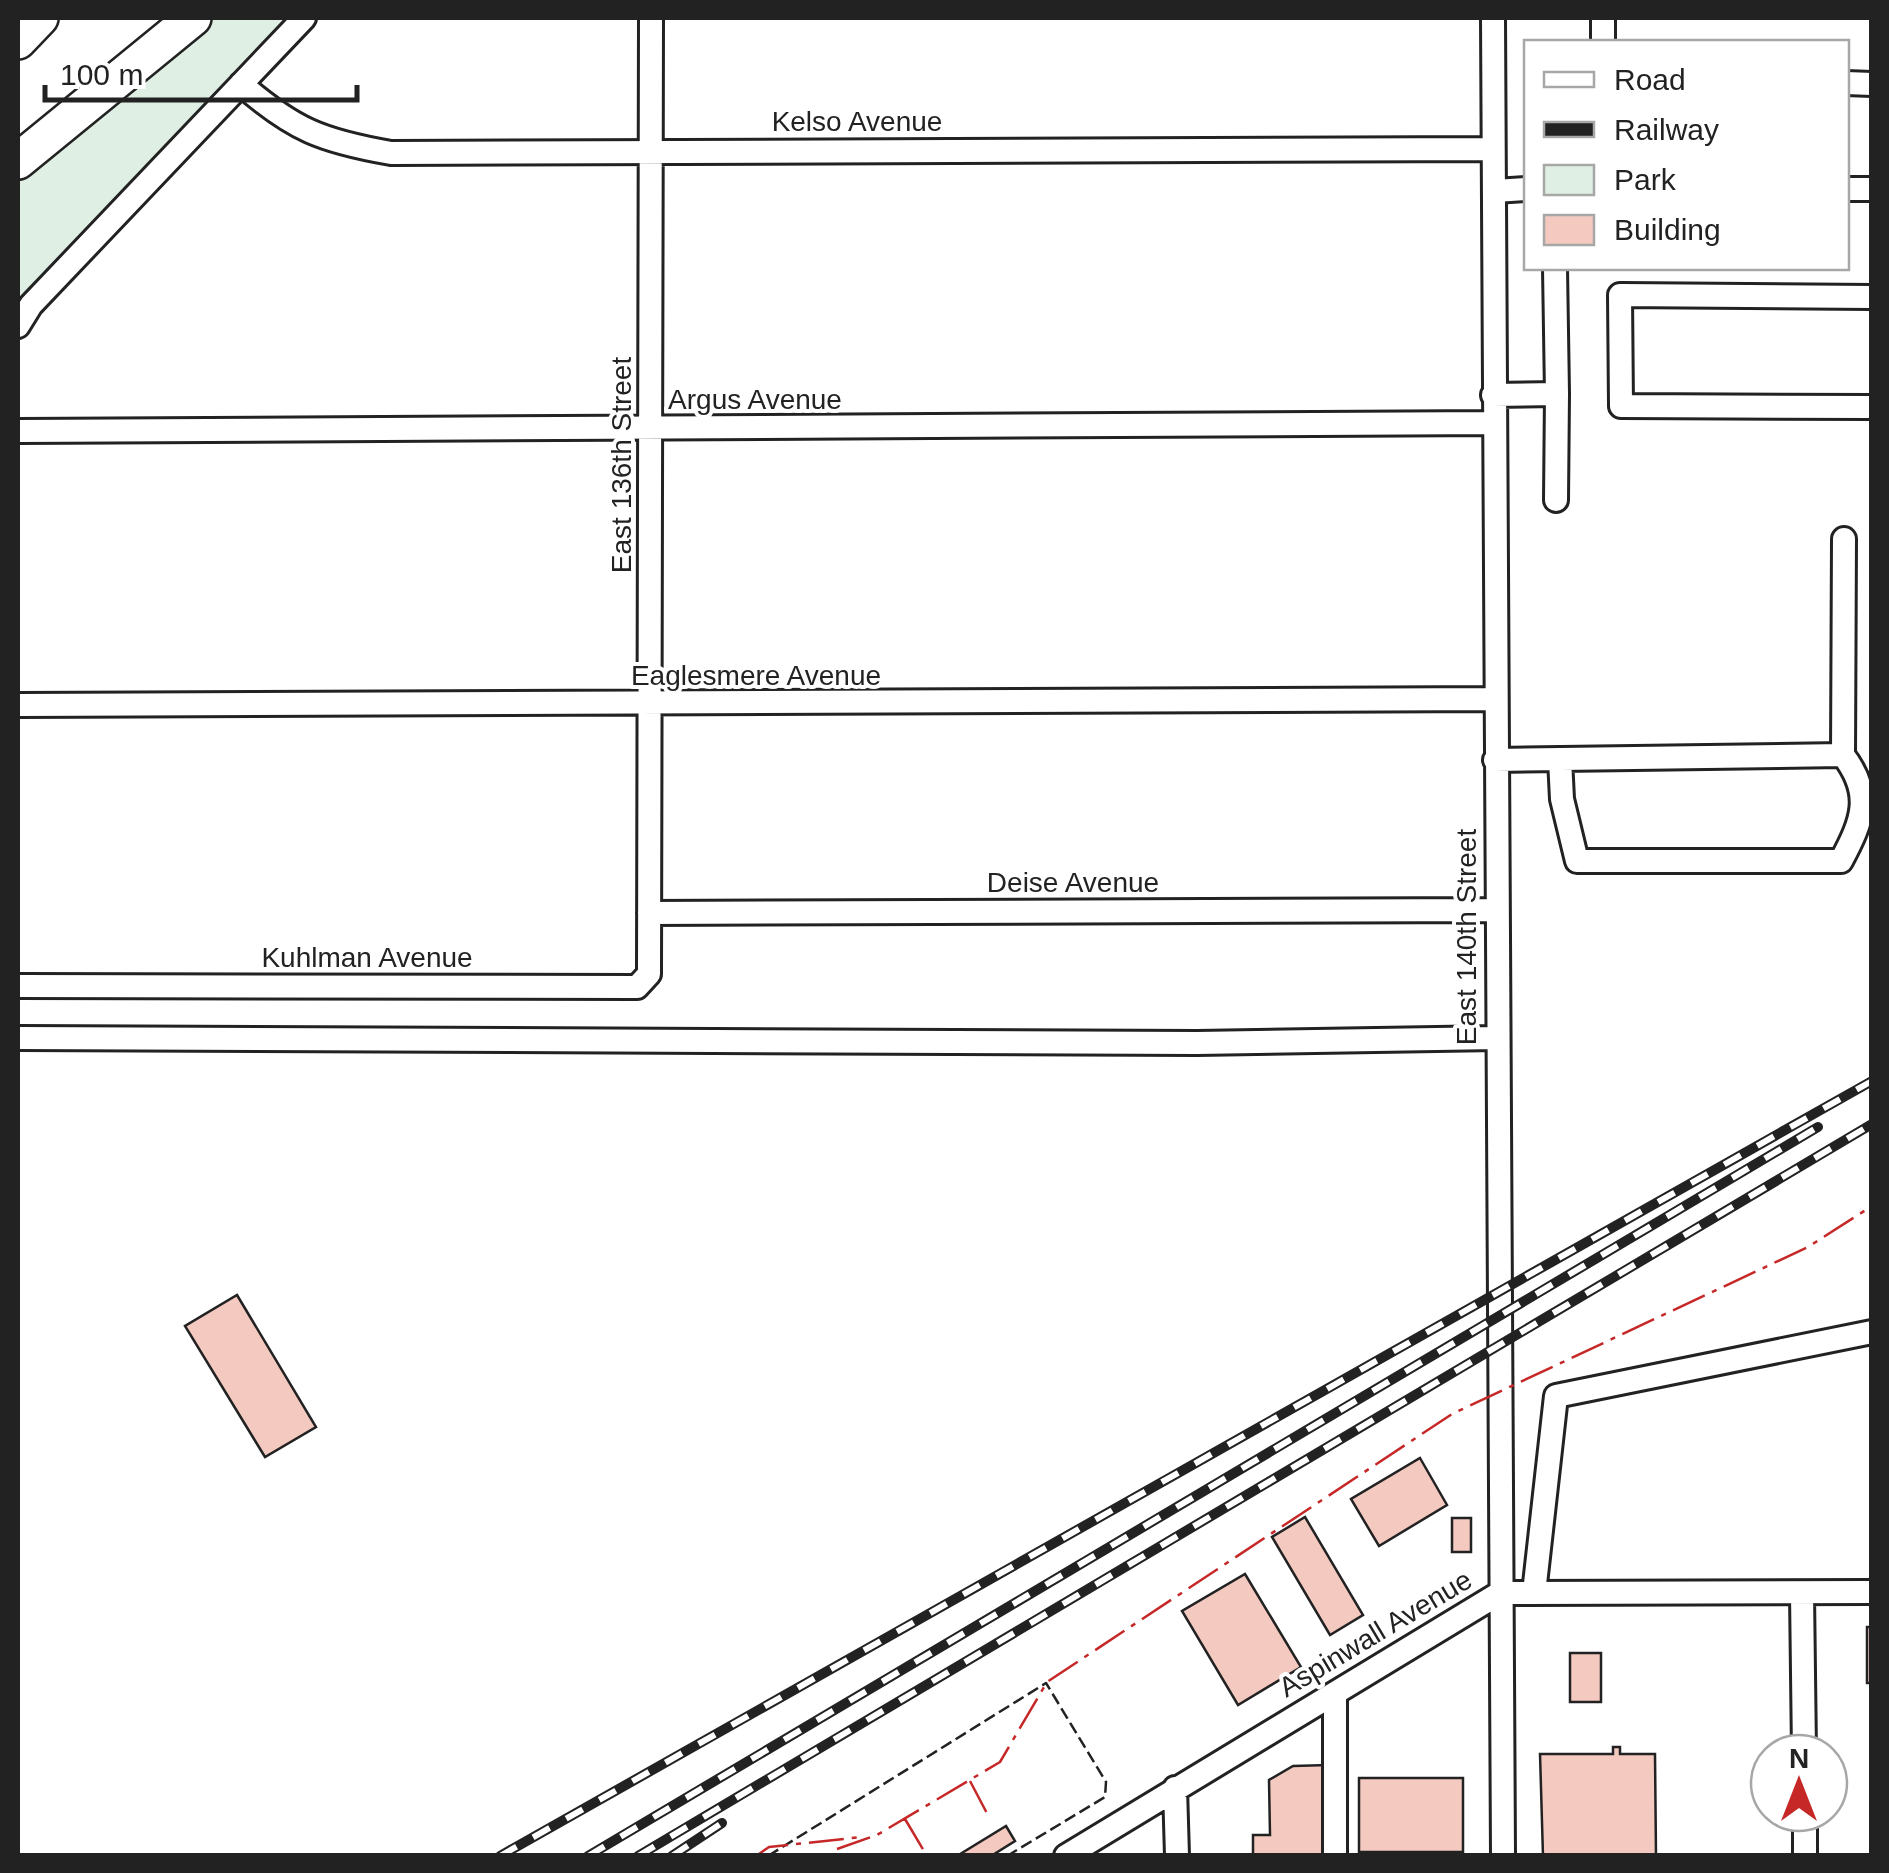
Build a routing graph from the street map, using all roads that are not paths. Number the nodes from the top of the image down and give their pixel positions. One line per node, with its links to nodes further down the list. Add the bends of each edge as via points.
1 (40, 18): 6 (highway)
2 (194, 18): 10 (highway)
3 (304, 18): 7 (street)
4 (651, 18): 9 (street, East 136th Street)
5 (1493, 18): 8 (street, East 140th Street)
6 (18, 41)
7 (240, 84): 9 (street, Kelso Avenue, via 284,120 336,144 372,150); 15 (street, via 30,305)
8 (1493, 149): 9 (street, Kelso Avenue); 12 (street, East 140th Street)
9 (651, 152): 20 (street, East 136th Street)
10 (18, 161)
11 (1524, 189): 12 (street)
12 (1494, 191): 16 (street, East 140th Street)
13 (1555, 270): 17 (street)
14 (1872, 298): 18 (street, via 1620,295 1621,406)
15 (18, 326)
16 (1493, 394): 17 (street); 19 (street, East 140th Street)
17 (1557, 394): 22 (street)
18 (1872, 407)
19 (1493, 423): 20 (street, Argus Avenue); 24 (street, East 140th Street)
20 (651, 430): 21 (street, Argus Avenue); 26 (street, East 136th Street)
21 (18, 431)
22 (1556, 500)
23 (1844, 539): 27 (street)
24 (1495, 699): 26 (street, Eaglesmere Avenue); 30 (street, East 140th Street)
25 (18, 705): 26 (street, Eaglesmere Avenue)
26 (651, 706): 32 (street, East 136th Street)
27 (1843, 755): 28 (street); 29 (street); 29 (street, via 1861,778 1861,824 1842,861 1577,861)
28 (1872, 755)
29 (1560, 759): 30 (street)
30 (1496, 760): 31 (street, East 140th Street)
31 (1497, 910): 32 (street, Deise Avenue); 35 (street, East 140th Street)
32 (649, 913): 33 (street, Kuhlman Avenue, via 649,974 638,987)
33 (18, 986)
34 (18, 1038): 35 (street)
35 (1497, 1038): 38 (street, East 140th Street)
36 (1872, 1332): 39 (street, via 1556,1396)
37 (1872, 1592): 40 (street, Aspinwall Avenue)
38 (1500, 1593): 39 (street, Aspinwall Avenue); 41 (street, Aspinwall Avenue); 47 (street, East 140th Street)
39 (1534, 1593): 40 (street, Aspinwall Avenue)
40 (1802, 1593): 42 (street)
41 (1335, 1692): 43 (street, Aspinwall Avenue); 46 (street)
42 (1804, 1733)
43 (1176, 1788): 44 (street, Aspinwall Avenue); 45 (street)
44 (1066, 1856)
45 (1176, 1856)
46 (1335, 1856)
47 (1503, 1856)

